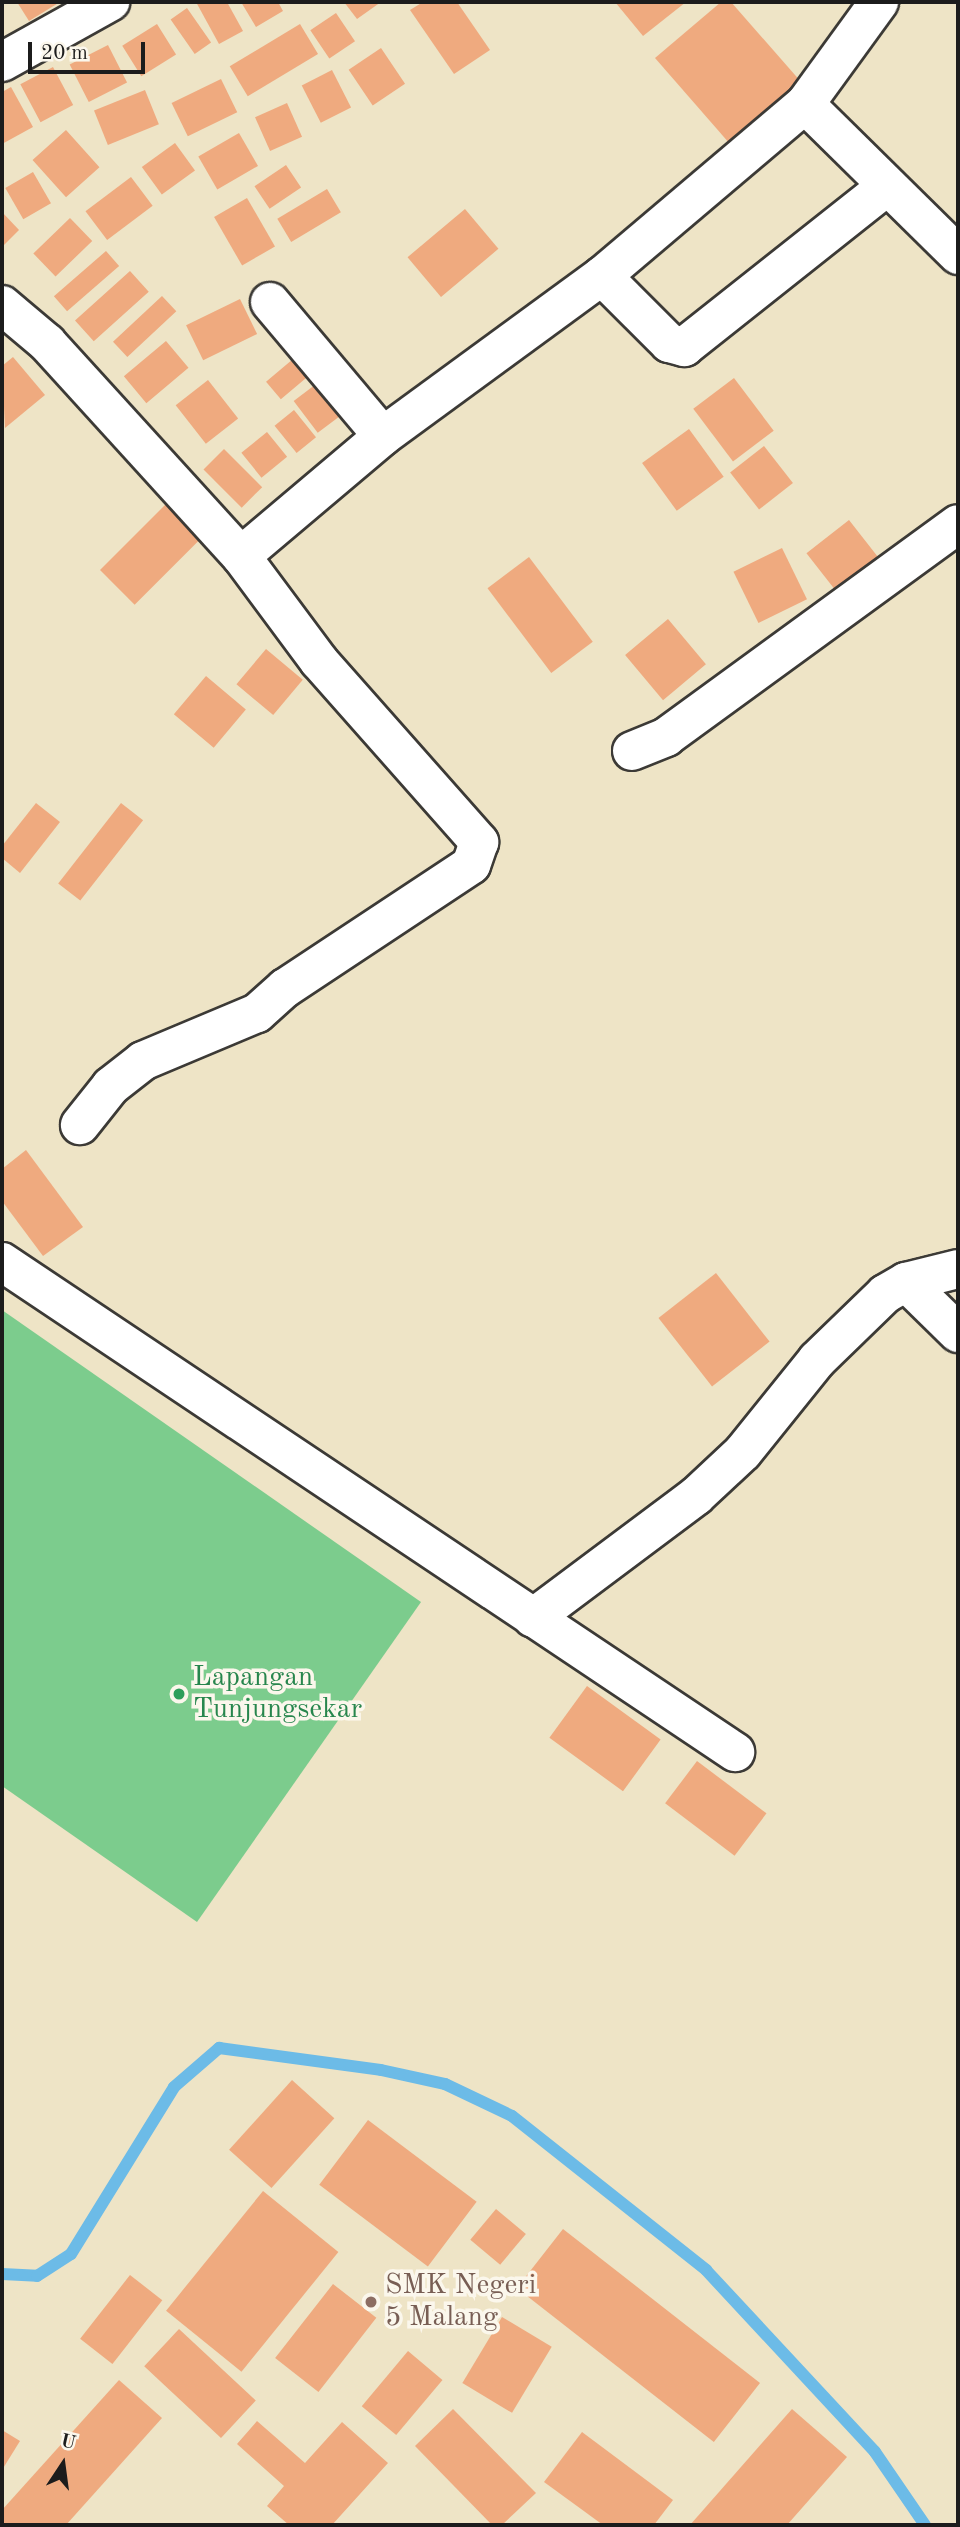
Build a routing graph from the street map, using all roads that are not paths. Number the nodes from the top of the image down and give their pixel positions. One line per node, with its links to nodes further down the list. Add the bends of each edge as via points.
1 (879, 2): 4 (street)
2 (103, 3): 3 (street)
3 (2, 62)
4 (805, 104): 5 (street); 7 (street)
5 (887, 186): 6 (street); 7 (street, via 684,347 669,343)
6 (958, 255)
7 (602, 276): 10 (street)
8 (270, 302): 10 (street)
9 (2, 305): 12 (street, via 47,343)
10 (383, 436): 12 (street)
11 (958, 524): 13 (street, via 666,737)
12 (241, 556): 14 (street, via 319,662 479,842 478,854 471,865 331,956 257,1013 143,1061 111,1086)
13 (632, 751)
14 (80, 1125)
15 (2, 1262): 19 (street)
16 (958, 1269): 17 (street)
17 (906, 1282): 18 (street); 19 (street, via 885,1294 817,1360 743,1452 696,1496)
18 (958, 1333)
19 (533, 1618): 20 (street)
20 (735, 1752)

